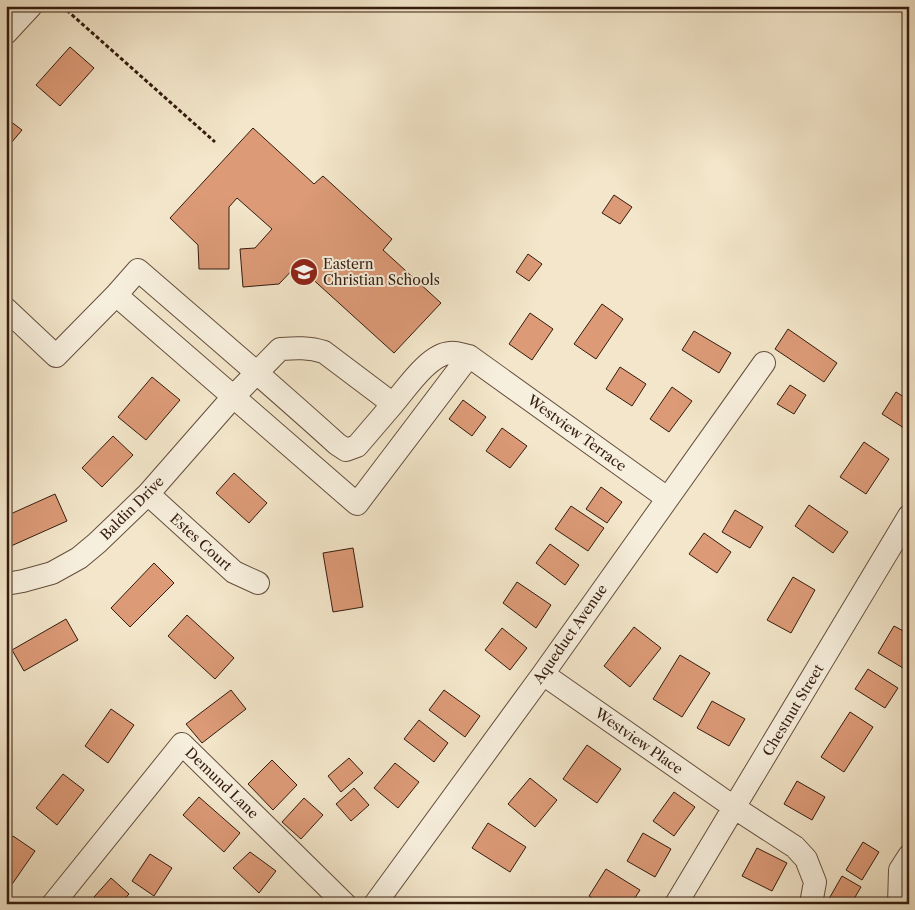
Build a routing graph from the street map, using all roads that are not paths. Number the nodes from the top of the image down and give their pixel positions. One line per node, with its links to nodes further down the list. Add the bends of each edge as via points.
1 (31, 6): 2 (street)
2 (6, 33)
3 (116, 295): 4 (street, via 56,356); 7 (street, via 138,270); 8 (street)
4 (6, 309)
5 (478, 362): 8 (street, via 357,504); 9 (street, via 452,352 443,354 425,366); 11 (street, Westview Terrace)
6 (764, 364): 11 (street, Aqueduct Avenue)
7 (257, 374): 8 (street, Baldin Drive); 9 (street, Baldin Drive, via 280,349 313,348 324,352); 9 (street, via 346,450 357,446)
8 (233, 396): 10 (street, Baldin Drive)
9 (393, 404)
10 (148, 494): 13 (street, Estes Court, via 234,572); 14 (street, Baldin Drive, via 79,558 52,573)
11 (666, 498): 15 (street, Aqueduct Avenue)
12 (909, 516): 16 (street, Chestnut Street)
13 (258, 582)
14 (6, 584)
15 (543, 674): 16 (street, Westview Place); 20 (street, Aqueduct Avenue)
16 (735, 808): 21 (street, Chestnut Street); 22 (street, Westview Place, via 795,848 806,859 814,882)
17 (909, 856): 23 (street, via 900,870)
18 (53, 904): 19 (street, Demund Lane, via 182,744)
19 (345, 904)
20 (375, 904)
21 (676, 904)
22 (811, 904)
23 (900, 904)

